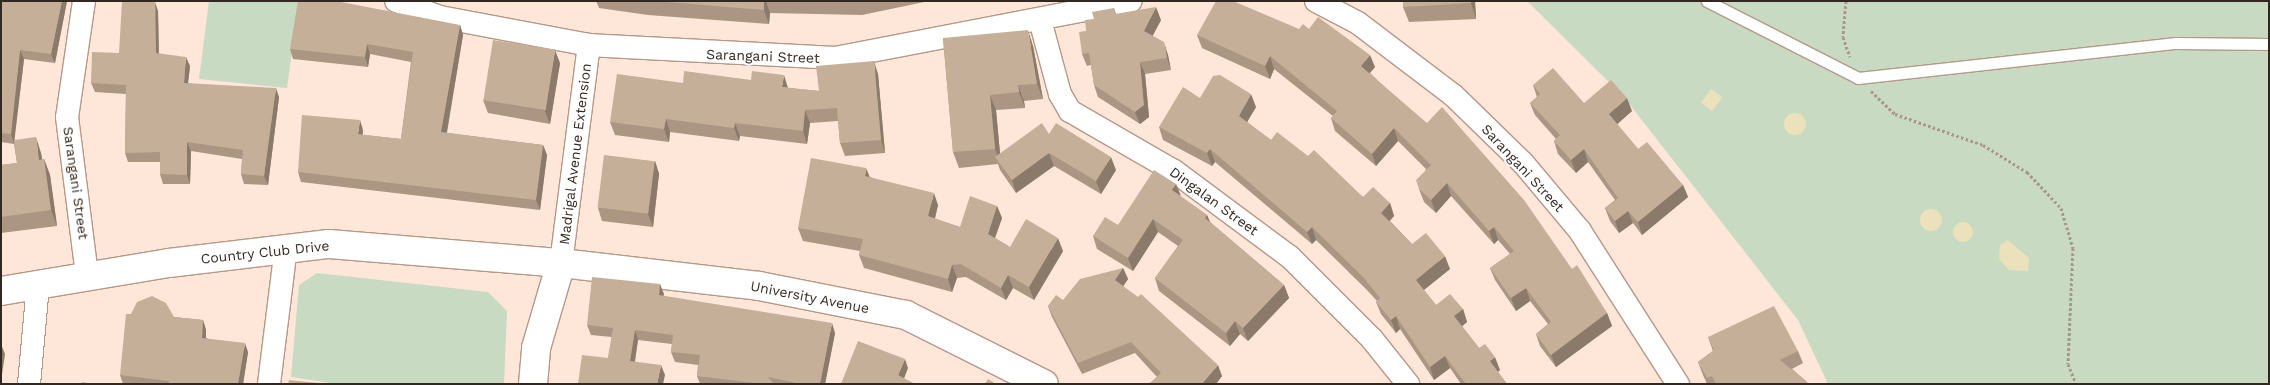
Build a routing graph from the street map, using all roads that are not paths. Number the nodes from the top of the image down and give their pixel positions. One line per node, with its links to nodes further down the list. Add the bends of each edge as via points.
1 (84, 1): 11 (street, Sarangani Street, via 67,117)
2 (396, 1): 8 (street, Sarangani Street, via 440,18)
3 (1131, 1): 6 (street, Sarangani Street)
4 (1316, 1): 19 (street, Sarangani Street, via 1358,23 1453,95 1523,164 1580,231)
5 (1707, 1): 7 (lane, via 1858,78 2176,43)
6 (1040, 20): 8 (street, Sarangani Street, via 835,58); 18 (street, Dingalan Street, via 1060,94 1070,111 1174,171 1290,258 1372,339)
7 (2269, 44)
8 (589, 45): 10 (street, Madrigal Avenue Extension)
9 (286, 248): 10 (street, Country Club Drive, via 329,244); 11 (street, Country Club Drive); 15 (street)
10 (561, 263): 16 (street, via 536,348); 17 (street, University Avenue, via 759,286 906,315)
11 (86, 275): 12 (street, Country Club Drive)
12 (38, 285): 13 (street, Country Club Drive); 14 (street)
13 (1, 291)
14 (30, 384)
15 (269, 384)
16 (533, 384)
17 (1044, 384)
18 (1408, 384)
19 (1678, 384)

